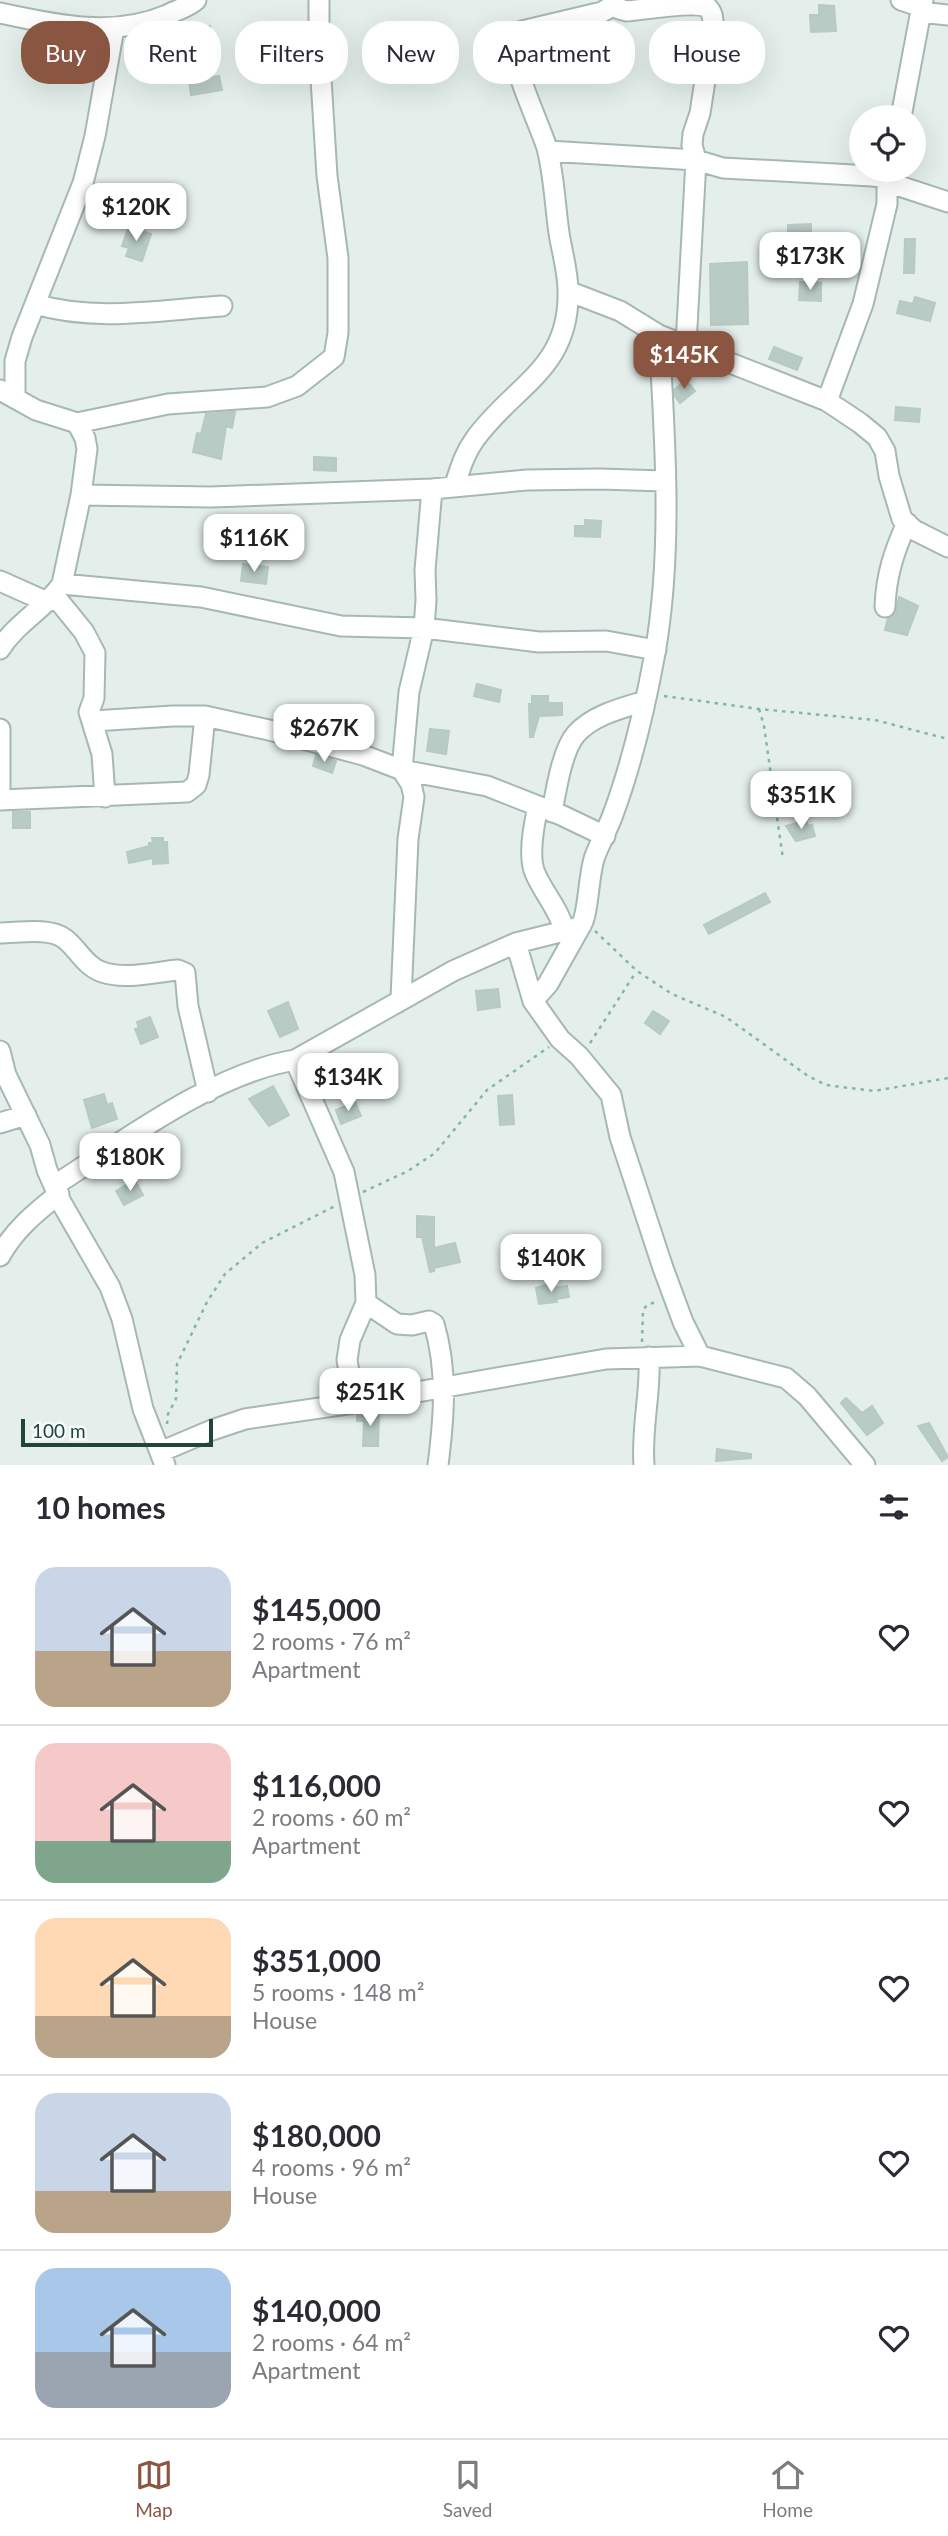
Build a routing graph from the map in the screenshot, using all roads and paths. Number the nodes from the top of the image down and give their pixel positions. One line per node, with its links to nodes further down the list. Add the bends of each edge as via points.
1 (197, 0): 9 (street, via 160,18)
2 (319, 0): 24 (street, via 327,176 338,258 334,357 318,372 267,397 168,404)
3 (901, 0): 6 (street)
4 (613, 2): 5 (street, via 627,11); 11 (street, via 603,12 522,31 513,40)
5 (710, 5): 12 (street, via 713,29 692,145)
6 (922, 7): 8 (street); 10 (street)
7 (0, 13): 9 (street, via 66,27)
8 (948, 15)
9 (114, 27): 18 (street, via 83,183)
10 (904, 105)
11 (548, 151): 12 (street); 17 (street)
12 (696, 160): 13 (street, via 723,168); 21 (street)
13 (849, 175)
14 (888, 182): 23 (street, via 887,204 863,304)
15 (902, 182): 16 (street)
16 (948, 202)
17 (568, 291): 20 (street, via 620,311); 26 (street, via 565,323 553,356 476,437)
18 (35, 304): 19 (street, via 110,314); 22 (street)
19 (222, 306)
20 (659, 335): 21 (street); 25 (street)
21 (686, 345): 23 (street)
22 (6, 397): 24 (street)
23 (827, 401): 29 (street, via 877,437)
24 (77, 423): 28 (street, via 87,449)
25 (665, 481): 26 (street, via 527,480); 36 (street)
26 (454, 487): 27 (street)
27 (432, 489): 28 (street, via 211,497); 34 (street)
28 (81, 495): 32 (street)
29 (907, 523): 30 (street); 33 (street, via 890,567)
30 (948, 547)
31 (0, 581): 32 (street)
32 (54, 594): 34 (street, via 201,597 341,626); 35 (street); 40 (street, via 92,642 95,675 89,712)
33 (885, 607)
34 (424, 628): 36 (street, via 539,642 606,640); 44 (street, via 409,692)
35 (0, 649)
36 (656, 650): 37 (street)
37 (646, 698): 38 (path, via 682,697); 48 (street, via 592,722 575,735); 49 (street)
38 (759, 709): 42 (path, via 875,720); 50 (path)
39 (205, 716): 40 (street); 44 (street, via 363,755); 46 (street, via 196,785 174,794)
40 (93, 721): 46 (street, via 102,754)
41 (0, 729): 43 (street)
42 (948, 739)
43 (0, 742): 45 (street)
44 (402, 770): 48 (street, via 487,786); 55 (street, via 414,797)
45 (0, 794)
46 (105, 797): 47 (street)
47 (0, 800)
48 (545, 809): 49 (street); 51 (street, via 534,825 533,870 561,916)
49 (605, 836): 51 (street, via 595,856)
50 (783, 859)
51 (577, 927): 53 (street); 54 (path); 56 (street, via 548,984)
52 (0, 933): 62 (street, via 56,935 99,971 185,973)
53 (516, 943): 55 (street); 56 (street)
54 (637, 971): 59 (path); 61 (path, via 672,994 726,1017 827,1085 874,1091)
55 (401, 999): 60 (street)
56 (533, 1001): 57 (street)
57 (560, 1040): 59 (street); 66 (path, via 488,1090 435,1153)
58 (0, 1051): 63 (street)
59 (579, 1056): 68 (street, via 611,1095 620,1138)
60 (295, 1060): 62 (street, via 237,1076); 66 (street, via 340,1162)
61 (948, 1077)
62 (208, 1092): 65 (street, via 147,1126)
63 (26, 1115): 64 (street); 65 (street)
64 (0, 1124)
65 (57, 1190): 67 (street); 75 (street, via 110,1287 143,1409)
66 (350, 1199): 69 (street); 74 (path, via 261,1243 225,1274 177,1364 176,1399)
67 (0, 1256)
68 (674, 1297): 70 (street); 71 (path, via 648,1304 643,1310)
69 (366, 1303): 72 (street, via 397,1324 434,1324); 73 (street, via 347,1360)
70 (700, 1356): 71 (street); 78 (street, via 786,1378)
71 (645, 1357): 72 (street, via 606,1359); 77 (street, via 650,1378)
72 (444, 1388): 73 (street); 76 (street)
73 (354, 1403): 75 (street, via 245,1419 212,1430)
74 (166, 1427)
75 (163, 1458)
76 (438, 1465)
77 (644, 1465)
78 (866, 1465)

